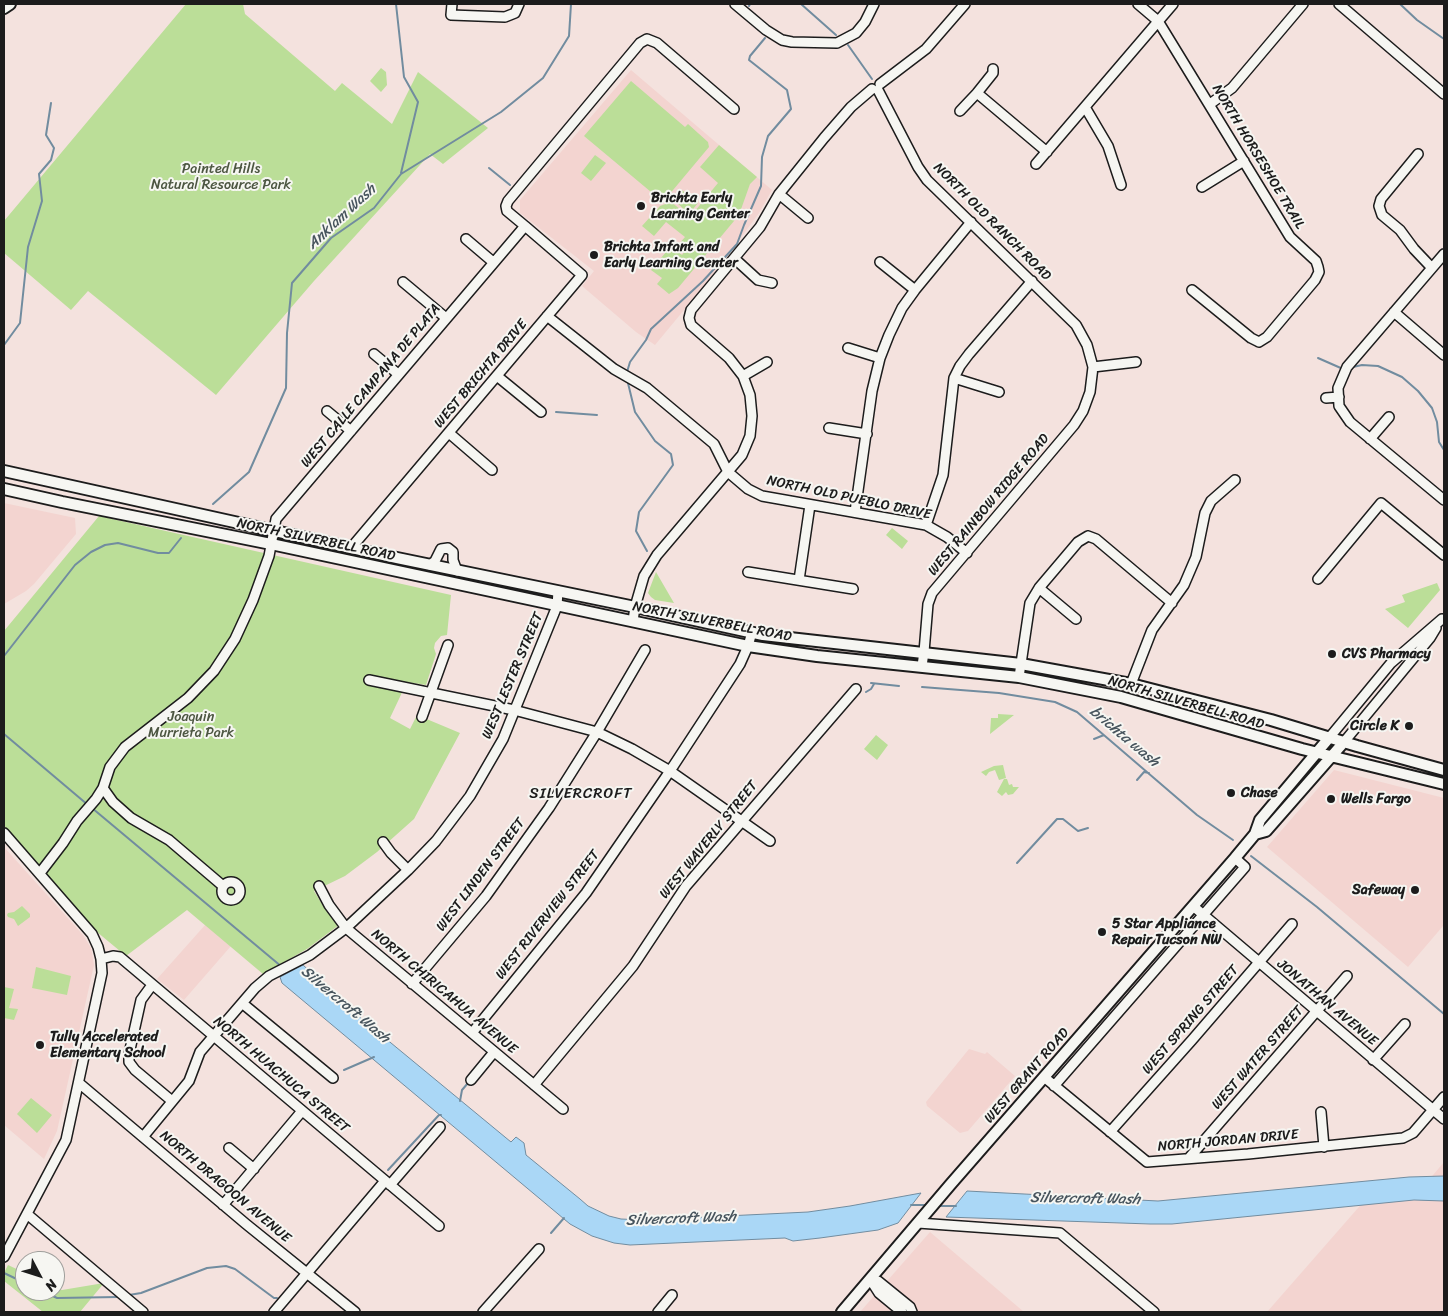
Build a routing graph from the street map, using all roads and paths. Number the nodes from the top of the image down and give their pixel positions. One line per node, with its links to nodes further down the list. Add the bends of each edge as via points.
1 (10, 4): 11 (main road)
2 (452, 4): 3 (street, via 451,15 506,16 517,15)
3 (519, 4)
4 (736, 4): 5 (street, via 782,40 837,43 856,34)
5 (874, 4)
6 (965, 4): 14 (street, via 926,50)
7 (1138, 4): 12 (street, NORTH HORSESHOE TRAIL)
8 (1173, 4): 12 (street)
9 (1302, 4): 17 (street, via 1232,88)
10 (1339, 4): 16 (street)
11 (4, 8)
12 (1158, 21): 17 (street, NORTH HORSESHOE TRAIL); 18 (street)
13 (993, 69): 15 (street)
14 (877, 88): 27 (street, via 851,107); 29 (street, NORTH OLD RANCH ROAD, via 922,174)
15 (977, 93): 20 (street); 21 (street)
16 (1444, 94)
17 (1210, 104): 23 (street, NORTH HORSESHOE TRAIL)
18 (1085, 107): 21 (street); 25 (street, via 1108,146)
19 (734, 108): 30 (street, via 649,38 640,43 508,201 507,211)
20 (960, 111)
21 (1047, 152): 24 (street)
22 (1418, 154): 36 (street, via 1377,208)
23 (1244, 161): 26 (street); 41 (street, NORTH HORSESHOE TRAIL, via 1290,237 1316,261 1320,269 1315,280 1260,345)
24 (1036, 164)
25 (1121, 185)
26 (1202, 187)
27 (779, 194): 28 (street); 33 (street, via 760,227)
28 (808, 218)
29 (971, 222): 37 (street, NORTH OLD RANCH ROAD); 40 (street)
30 (524, 226): 34 (street, WEST CALLE CAMPANA DE PLATA); 43 (street, WEST BRICHTA DRIVE, via 582,275)
31 (466, 239): 34 (street)
32 (1444, 254): 36 (street)
33 (735, 259): 39 (street, via 758,280); 54 (street, via 691,310 689,318 691,325 729,358)
34 (493, 262): 44 (street, WEST CALLE CAMPANA DE PLATA)
35 (880, 262): 40 (street)
36 (1432, 268): 42 (street)
37 (1032, 281): 51 (street, NORTH OLD RANCH ROAD, via 1076,326 1087,345); 55 (street, via 969,354)
38 (403, 282): 44 (street)
39 (772, 283)
40 (915, 290): 48 (street, via 902,308)
41 (1192, 290)
42 (1394, 312): 47 (street); 57 (street, via 1347,367 1338,388)
43 (547, 316): 53 (street, WEST BRICHTA DRIVE); 69 (street, NORTH OLD PUEBLO DRIVE, via 647,388 714,444)
44 (446, 318): 52 (street, WEST CALLE CAMPANA DE PLATA)
45 (848, 348): 48 (street)
46 (374, 354): 52 (street)
47 (1444, 355)
48 (880, 358): 65 (street)
49 (767, 362): 54 (street)
50 (1136, 362): 51 (street)
51 (1093, 366): 79 (street, WEST RAINBOW RIDGE ROAD, via 1090,392 1079,418)
52 (398, 374): 63 (street, WEST CALLE CAMPANA DE PLATA)
53 (497, 376): 60 (street); 64 (street, WEST BRICHTA DRIVE)
54 (743, 376): 69 (street, via 750,395 750,436 742,455)
55 (954, 378): 56 (street); 75 (street, via 942,480)
56 (999, 392)
57 (1339, 397): 58 (street); 66 (street, via 1339,406 1350,422)
58 (1326, 398)
59 (327, 411): 63 (street)
60 (541, 412)
61 (1389, 417): 66 (street)
62 (829, 428): 65 (street)
63 (351, 431): 76 (street, WEST CALLE CAMPANA DE PLATA, via 276,519)
64 (449, 433): 67 (street); 78 (street, WEST BRICHTA DRIVE)
65 (867, 434): 74 (street)
66 (1370, 439): 72 (street)
67 (492, 470)
68 (4, 471): 76 (main road, NORTH SILVERBELL ROAD)
69 (728, 472): 73 (street, NORTH OLD PUEBLO DRIVE, via 762,496); 92 (street, via 657,555 644,576)
70 (1236, 480): 90 (street, via 1211,501 1196,557)
71 (4, 488): 77 (main road, NORTH SILVERBELL ROAD)
72 (1444, 500)
73 (810, 505): 74 (street, NORTH OLD PUEBLO DRIVE); 86 (street)
74 (855, 512): 75 (street, NORTH OLD PUEBLO DRIVE)
75 (926, 525): 79 (street, NORTH OLD PUEBLO DRIVE)
76 (274, 530): 77 (street, WEST CALLE CAMPANA DE PLATA); 78 (main road, NORTH SILVERBELL ROAD)
77 (271, 544): 81 (main road, NORTH SILVERBELL ROAD); 120 (street, WEST CALLE CAMPANA DE PLATA, via 253,600 235,639 214,671 188,698 125,747 110,767)
78 (352, 548): 81 (main road); 82 (main road, NORTH SILVERBELL ROAD)
79 (967, 553): 100 (street, WEST RAINBOW RIDGE ROAD, via 932,593)
80 (1444, 555): 85 (street, via 1380,503)
81 (348, 560): 91 (main road, NORTH SILVERBELL ROAD)
82 (430, 565): 83 (main road, NORTH SILVERBELL ROAD); 83 (street, via 436,561 441,549 448,548 453,552)
83 (457, 571): 89 (main road, NORTH SILVERBELL ROAD)
84 (748, 572): 86 (street)
85 (1318, 579)
86 (799, 580): 88 (street)
87 (1039, 588): 90 (street, via 1087,534); 94 (street); 101 (street, via 1030,603)
88 (853, 589)
89 (558, 591): 91 (street, WEST LESTER STREET); 92 (main road, NORTH SILVERBELL ROAD)
90 (1172, 603): 105 (street, via 1152,630)
91 (557, 606): 95 (main road, NORTH SILVERBELL ROAD); 109 (street, WEST LESTER STREET)
92 (635, 606): 95 (street); 96 (main road, NORTH SILVERBELL ROAD)
93 (1443, 618): 113 (street, via 1391,663); 114 (street)
94 (1076, 619)
95 (633, 620): 98 (main road, NORTH SILVERBELL ROAD)
96 (752, 632): 98 (street, WEST RIVERVIEW STREET); 100 (main road, NORTH SILVERBELL ROAD)
97 (448, 645): 107 (street)
98 (748, 646): 102 (main road, NORTH SILVERBELL ROAD); 117 (street, WEST RIVERVIEW STREET, via 740,664)
99 (645, 650): 112 (street, WEST LINDEN STREET)
100 (924, 652): 101 (main road, NORTH SILVERBELL ROAD); 102 (street, WEST RAINBOW RIDGE ROAD)
101 (1021, 664): 103 (street); 105 (main road, NORTH SILVERBELL ROAD)
102 (922, 666): 103 (main road, NORTH SILVERBELL ROAD)
103 (1019, 677): 110 (main road, NORTH SILVERBELL ROAD, via 1125,698)
104 (369, 680): 107 (street)
105 (1131, 684): 108 (main road, NORTH SILVERBELL ROAD)
106 (856, 689): 121 (street, WEST WAVERLY STREET)
107 (432, 693): 109 (street); 111 (street)
108 (1171, 694): 110 (main road); 113 (main road, NORTH SILVERBELL ROAD)
109 (514, 710): 112 (street); 127 (street, WEST LESTER STREET, via 503,739 470,796 436,841)
110 (1167, 711): 115 (main road, NORTH SILVERBELL ROAD)
111 (422, 717)
112 (597, 732): 117 (street); 138 (street, WEST LINDEN STREET, via 549,808 486,896)
113 (1329, 738): 114 (main road, NORTH SILVERBELL ROAD); 115 (main road, WEST GRANT ROAD)
114 (1344, 742): 116 (main road, WEST GRANT ROAD); 118 (main road, NORTH SILVERBELL ROAD)
115 (1316, 753): 116 (main road, NORTH SILVERBELL ROAD); 123 (main road, WEST GRANT ROAD, via 1260,820)
116 (1330, 756): 119 (main road, NORTH SILVERBELL ROAD); 123 (main road, WEST GRANT ROAD, via 1266,830)
117 (670, 770): 121 (street); 143 (street, WEST RIVERVIEW STREET, via 586,892)
118 (1444, 770)
119 (1442, 782)
120 (103, 788): 128 (street, WEST CALLE CAMPANA DE PLATA); 129 (street, via 131,818 169,840)
121 (742, 820): 124 (street); 151 (street, WEST WAVERLY STREET, via 686,886 633,966)
122 (4, 833): 128 (street)
123 (1255, 834): 126 (main road, WEST GRANT ROAD)
124 (770, 841)
125 (383, 842): 127 (street)
126 (1235, 858): 131 (main road, WEST GRANT ROAD); 132 (street, WEST GRANT ROAD, via 1245,867)
127 (408, 870): 134 (street, WEST LESTER STREET)
128 (40, 873): 135 (street, via 92,934)
129 (223, 886)
130 (319, 886): 134 (street, NORTH CHIRICAHUA AVENUE)
131 (1193, 906): 132 (street, JONATHAN AVENUE); 147 (main road, WEST GRANT ROAD)
132 (1202, 916): 136 (street, JONATHAN AVENUE); 152 (street, WEST GRANT ROAD)
133 (1292, 924): 136 (street, WEST SPRING STREET)
134 (346, 928): 138 (street, NORTH CHIRICAHUA AVENUE); 140 (street, WEST LESTER STREET, via 310,955 255,988)
135 (101, 959): 139 (street, NORTH HUACHUCA STREET, via 120,958); 150 (street, via 99,993)
136 (1259, 963): 141 (street, JONATHAN AVENUE); 161 (street, WEST SPRING STREET)
137 (1347, 976): 141 (street, WEST WATER STREET)
138 (412, 984): 143 (street, NORTH CHIRICAHUA AVENUE)
139 (152, 985): 144 (street, NORTH HUACHUCA STREET); 154 (street, via 140,1000 129,1062)
140 (242, 1003): 144 (street, WEST LESTER STREET); 148 (street)
141 (1316, 1012): 146 (street, JONATHAN AVENUE); 165 (street, WEST WATER STREET)
142 (1405, 1024): 146 (street)
143 (472, 1033): 145 (street, NORTH CHIRICAHUA AVENUE)
144 (212, 1036): 154 (street, WEST LESTER STREET, via 200,1052 189,1081); 157 (street, NORTH HUACHUCA STREET)
145 (494, 1052): 149 (street); 151 (street, NORTH CHIRICAHUA AVENUE)
146 (1373, 1060): 156 (street, JONATHAN AVENUE)
147 (1044, 1077): 152 (street, NORTH JORDAN DRIVE); 170 (main road, WEST GRANT ROAD)
148 (333, 1078)
149 (471, 1080)
150 (79, 1083): 162 (street, NORTH DRAGOON AVENUE); 169 (street, via 66,1140)
151 (534, 1085): 155 (street, NORTH CHIRICAHUA AVENUE)
152 (1054, 1086): 161 (street, NORTH JORDAN DRIVE)
153 (1444, 1097): 156 (street, NORTH JORDAN DRIVE)
154 (172, 1101): 162 (street, WEST LESTER STREET)
155 (563, 1109)
156 (1434, 1110): 159 (street, JONATHAN AVENUE); 163 (street, NORTH JORDAN DRIVE, via 1413,1133 1402,1138)
157 (302, 1111): 166 (street); 167 (street, NORTH HUACHUCA STREET)
158 (1321, 1112): 163 (street)
159 (1444, 1119)
160 (440, 1127): 167 (street)
161 (1110, 1132): 165 (street, NORTH JORDAN DRIVE, via 1147,1162)
162 (143, 1137): 168 (street, NORTH DRAGOON AVENUE)
163 (1324, 1147): 165 (street, NORTH JORDAN DRIVE)
164 (229, 1148): 166 (street)
165 (1189, 1158)
166 (254, 1168): 168 (street)
167 (388, 1183): 171 (street, NORTH HUACHUCA STREET); 174 (street)
168 (223, 1205): 174 (street, NORTH DRAGOON AVENUE)
169 (27, 1214): 173 (street); 177 (street)
170 (920, 1221): 175 (main road, WEST GRANT ROAD); 185 (street, via 1060,1233)
171 (439, 1226)
172 (539, 1249): 180 (street)
173 (4, 1257)
174 (308, 1274): 178 (street); 179 (street, NORTH DRAGOON AVENUE)
175 (870, 1279): 182 (main road, WEST GRANT ROAD); 183 (street, via 879,1293); 184 (street, via 878,1281)
176 (672, 1295): 181 (street)
177 (143, 1312)
178 (274, 1312)
179 (355, 1312)
180 (483, 1312)
181 (658, 1312)
182 (842, 1312)
183 (902, 1312)
184 (912, 1312)
185 (1154, 1312)

